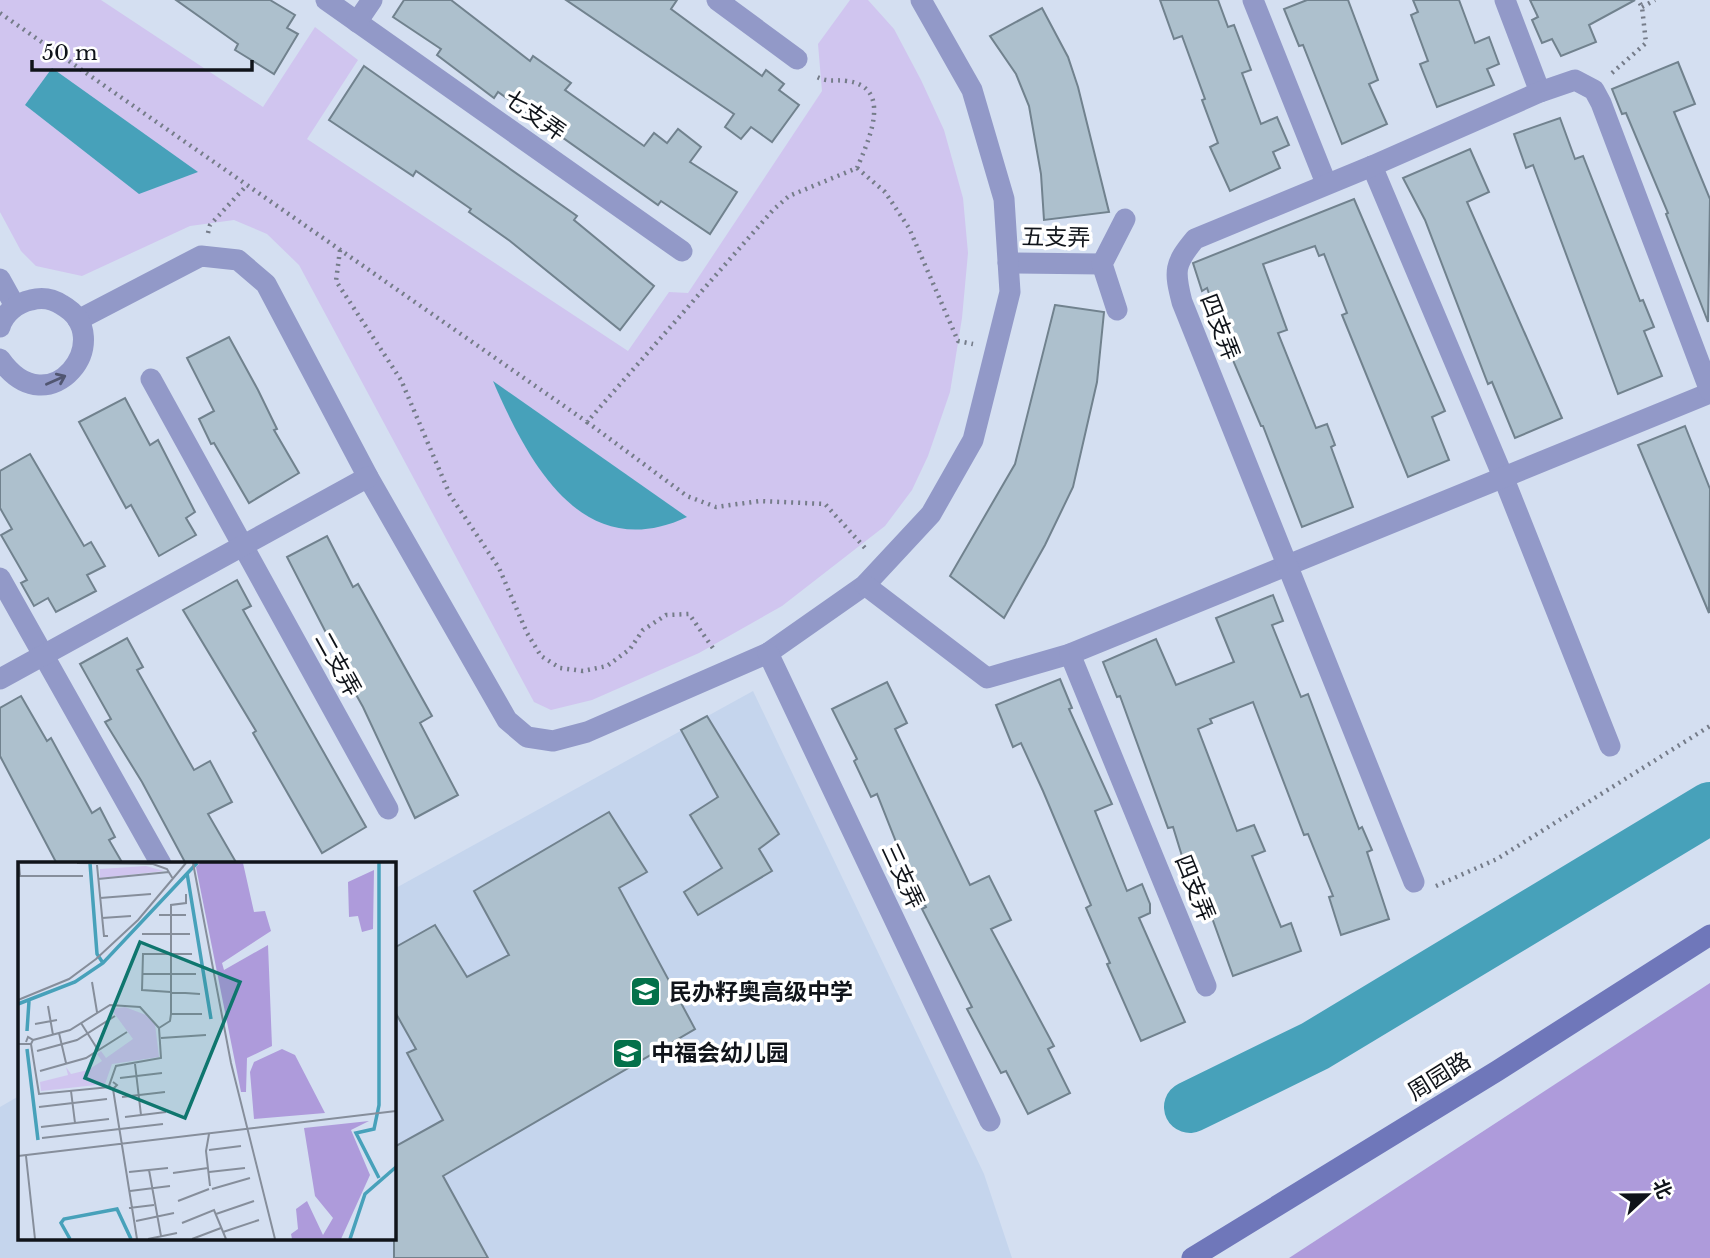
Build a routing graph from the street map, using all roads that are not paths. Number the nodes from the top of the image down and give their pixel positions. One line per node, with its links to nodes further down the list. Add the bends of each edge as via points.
1 (326, 0): 7 (street, 七支弄)
2 (372, 0): 7 (street)
3 (717, 0): 8 (street)
4 (921, 0): 14 (street, via 972,90 1004,199)
5 (1253, 0): 11 (street)
6 (1505, 0): 9 (street)
7 (357, 22): 13 (street, 七支弄)
8 (797, 58)
9 (1540, 92): 10 (street, 四支弄); 23 (street, 四支弄, via 1574,80 1594,90)
10 (1372, 166): 11 (street, 四支弄); 25 (street)
11 (1326, 183): 27 (street, 四支弄, via 1195,239 1178,260 1176,278)
12 (1125, 219): 15 (street, 五支弄)
13 (682, 251)
14 (1008, 263): 15 (street, 五支弄); 29 (street, via 1010,292 973,440 930,514)
15 (1102, 264): 18 (street, 五支弄)
16 (0, 279): 17 (street)
17 (15, 306): 19 (street, via 46,298 68,308); 20 (street)
18 (1117, 310)
19 (78, 320): 21 (street, one-way to 19, via 11,375 24,383 47,385 63,379 79,361 83,344); 24 (street, via 201,256 238,260 266,284)
20 (0, 327)
21 (0, 359)
22 (151, 379): 26 (street, 二支弄)
23 (1710, 392): 25 (street)
24 (368, 477): 26 (street); 30 (street, via 507,720 527,737 553,741 587,732)
25 (1504, 479): 27 (street); 34 (street)
26 (243, 544): 32 (street); 35 (street, 二支弄)
27 (1286, 567): 31 (street); 37 (street, 四支弄)
28 (0, 578): 32 (street)
29 (865, 585): 30 (street); 31 (street, via 987,678)
30 (768, 653): 40 (street, 三支弄)
31 (1070, 654): 39 (street, 四支弄)
32 (42, 655): 33 (street); 36 (street)
33 (0, 679)
34 (1610, 746)
35 (388, 809)
36 (160, 862)
37 (1414, 882)
38 (1710, 935): 41 (street, 周园路)
39 (1206, 986)
40 (990, 1121)
41 (1192, 1258)

